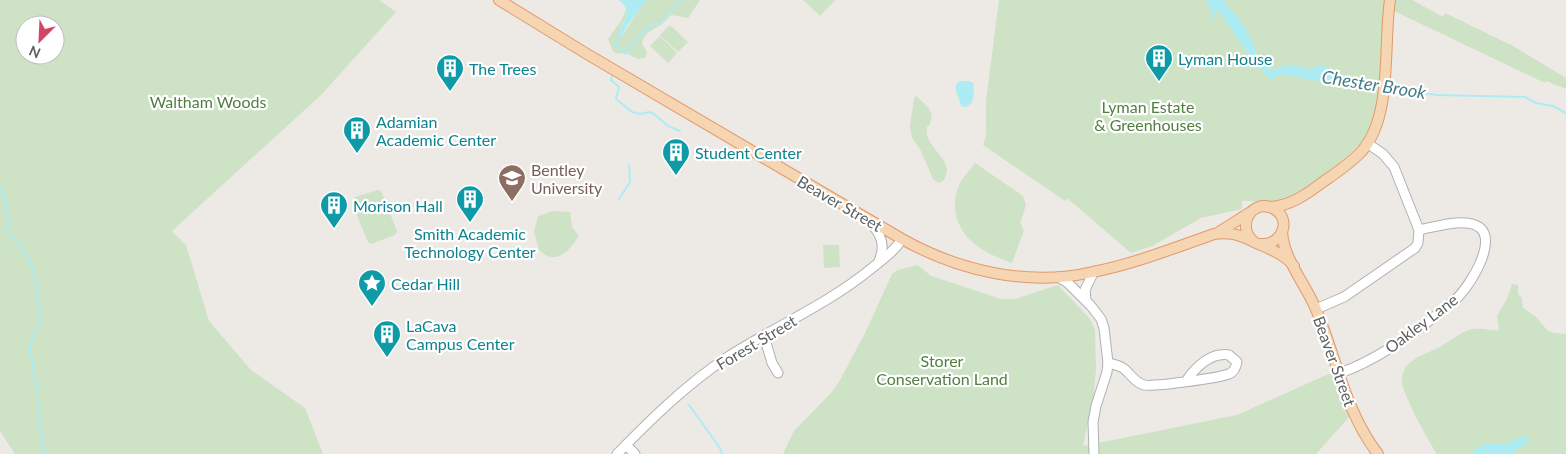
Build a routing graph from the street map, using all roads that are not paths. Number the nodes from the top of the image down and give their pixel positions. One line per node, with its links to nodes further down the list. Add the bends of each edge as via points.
1 (499, 0): 6 (main road, Beaver Street)
2 (1390, 0): 3 (main road, via 1383,97)
3 (1368, 143): 4 (main road, via 1349,162); 9 (street, via 1392,164)
4 (1294, 201): 5 (main road); 8 (main road, via 1286,211)
5 (1268, 207): 7 (main road); 8 (main road, via 1279,213)
6 (855, 211): 11 (main road, Beaver Street); 13 (street, via 874,226 880,236 883,250)
7 (1252, 211): 10 (main road, Beaver Street); 12 (main road, via 1245,225 1247,233)
8 (1283, 228): 12 (main road, via 1275,241 1266,244); 14 (main road, Beaver Street, via 1285,246)
9 (1419, 230): 18 (street, via 1415,248 1344,297); 22 (street, Oakley Lane, via 1464,223 1478,227 1485,246 1472,281 1456,299 1392,346 1363,364)
10 (1214, 234): 12 (main road, Beaver Street, via 1236,233); 15 (main road, Beaver Street)
11 (902, 239): 13 (street, Forest Street); 16 (main road, Beaver Street, via 968,268 1013,276)
12 (1256, 242): 14 (main road, Beaver Street, via 1280,254)
13 (878, 263): 19 (street, Forest Street, via 835,295)
14 (1294, 266): 18 (main road, Beaver Street)
15 (1093, 272): 16 (main road, Beaver Street); 17 (street)
16 (1058, 277): 17 (street)
17 (1086, 300): 20 (street, via 1102,319)
18 (1316, 309): 22 (main road, Beaver Street)
19 (764, 336): 21 (street); 24 (street, Forest Street, via 707,372 658,412)
20 (1108, 363): 23 (street, via 1123,368 1143,385); 27 (street, via 1093,422)
21 (778, 372)
22 (1340, 373): 28 (main road, Beaver Street, via 1360,427)
23 (1186, 381): 23 (street, via 1196,369 1217,355 1230,355 1237,362 1229,374)
24 (626, 445): 25 (street, Forest Street); 26 (street)
25 (618, 454)
26 (635, 454)
27 (1094, 454)
28 (1378, 454)

